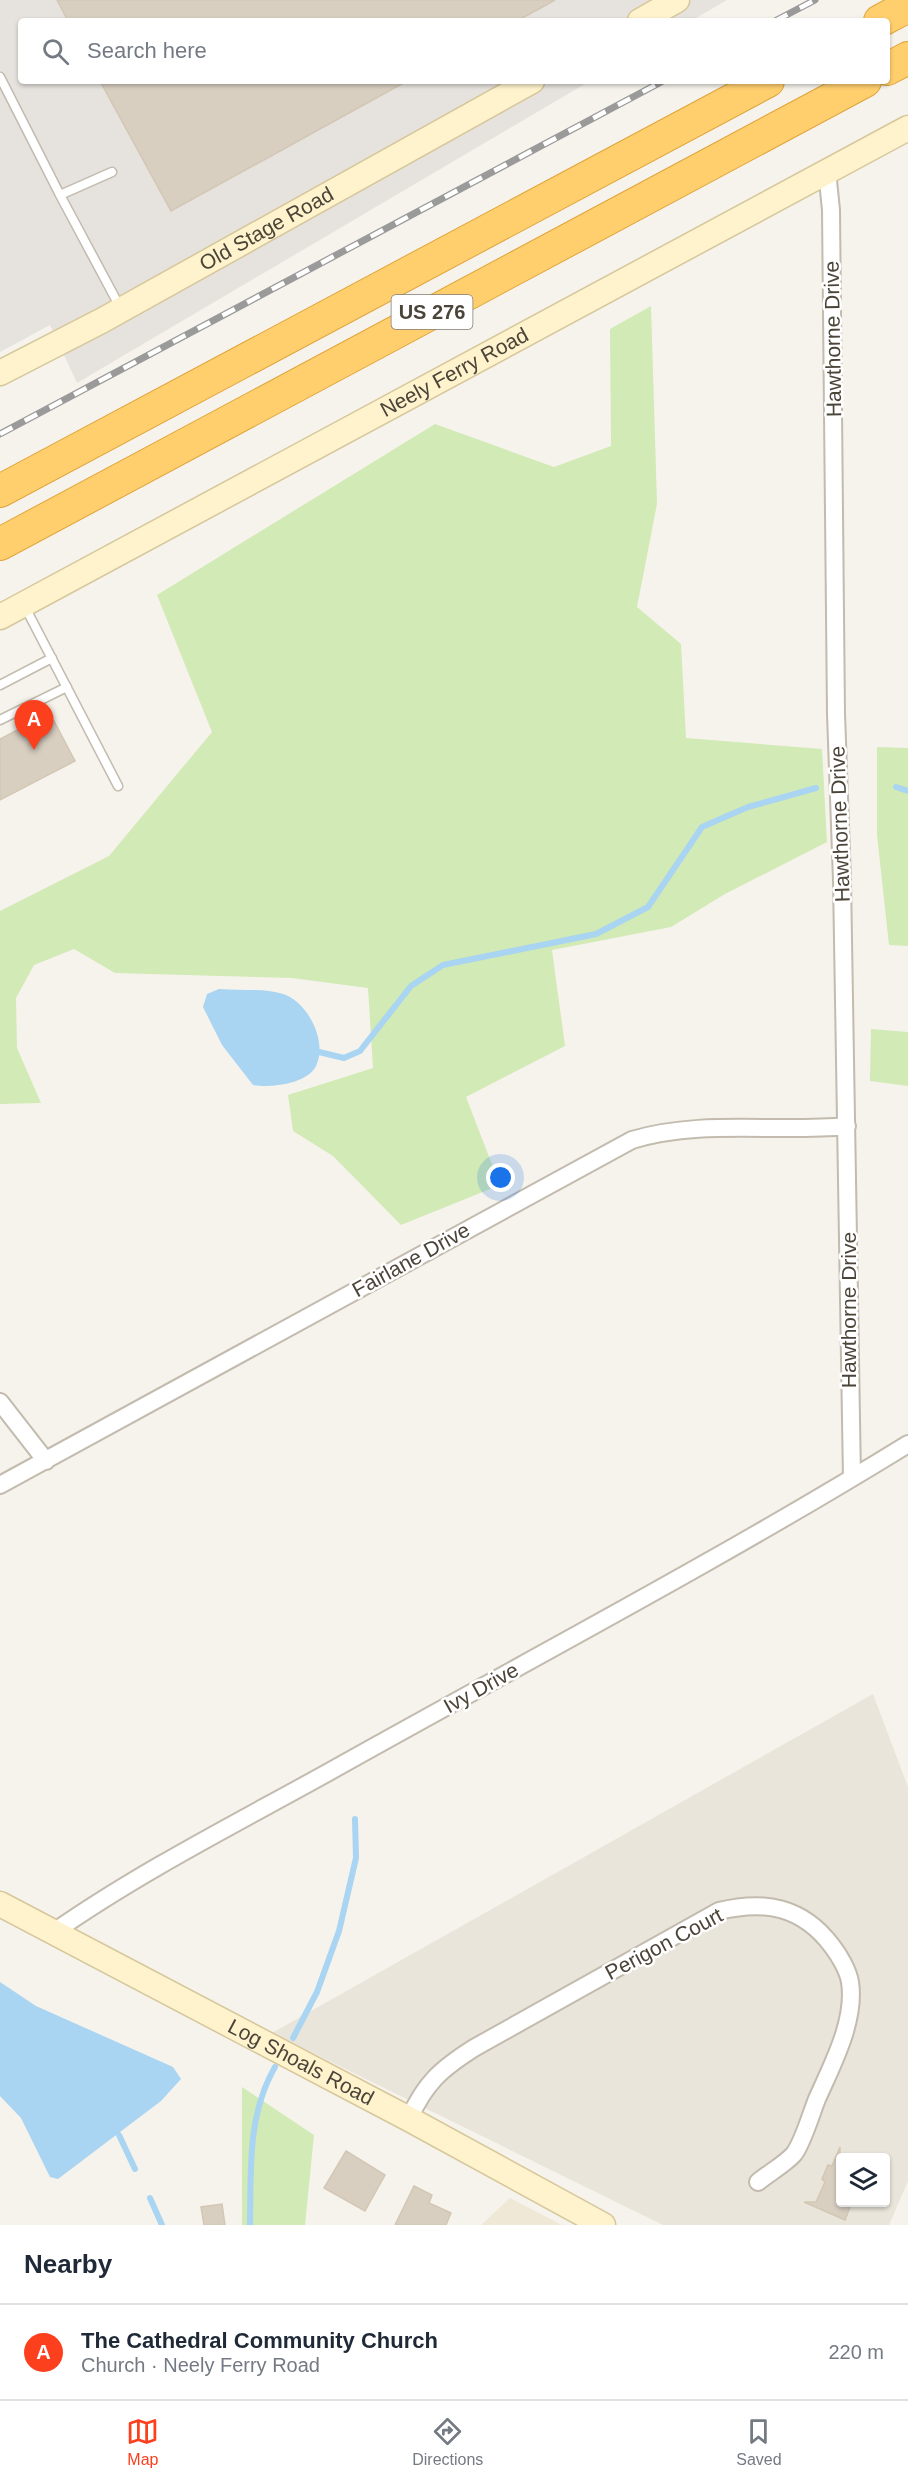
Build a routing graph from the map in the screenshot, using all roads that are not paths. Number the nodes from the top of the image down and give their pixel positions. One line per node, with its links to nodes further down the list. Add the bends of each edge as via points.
1 (678, 0): 3 (street)
2 (908, 6): 4 (highway)
3 (645, 18)
4 (886, 18)
5 (908, 58): 6 (highway)
6 (890, 67)
7 (0, 77): 14 (lane)
8 (527, 84): 15 (street, Old Stage Road)
9 (762, 84): 17 (highway, US 276)
10 (859, 84): 18 (highway, US 276)
11 (908, 128): 12 (street, Neely Ferry Road)
12 (827, 171): 19 (street, Neely Ferry Road); 26 (street, Hawthorne Drive, via 831,210 836,714)
13 (112, 172): 14 (lane)
14 (60, 195): 15 (lane)
15 (122, 309): 16 (street, Old Stage Road)
16 (0, 373)
17 (0, 491)
18 (0, 544)
19 (24, 605): 20 (street, Neely Ferry Road); 21 (lane)
20 (0, 617)
21 (52, 658): 22 (lane); 23 (lane)
22 (0, 685)
23 (67, 687): 24 (lane); 25 (lane)
24 (0, 720)
25 (118, 786)
26 (847, 1126): 29 (street, Fairlane Drive, via 816,1130 688,1128 632,1140); 30 (street, Hawthorne Drive)
27 (0, 1402): 29 (street)
28 (908, 1444): 30 (street, Ivy Drive)
29 (46, 1461): 31 (street, Fairlane Drive)
30 (852, 1478): 33 (street, Ivy Drive, via 683,1577 180,1855)
31 (0, 1485)
32 (0, 1904): 33 (street, Log Shoals Road)
33 (54, 1932): 34 (street, Log Shoals Road)
34 (409, 2120): 35 (street, Perigon Court, via 421,2093 444,2067 474,2048 719,1911 747,1904 773,1907 800,1916 821,1932 839,1955 850,1982 848,2014 836,2056 794,2153); 36 (street, Log Shoals Road)
35 (758, 2181)
36 (603, 2225)

